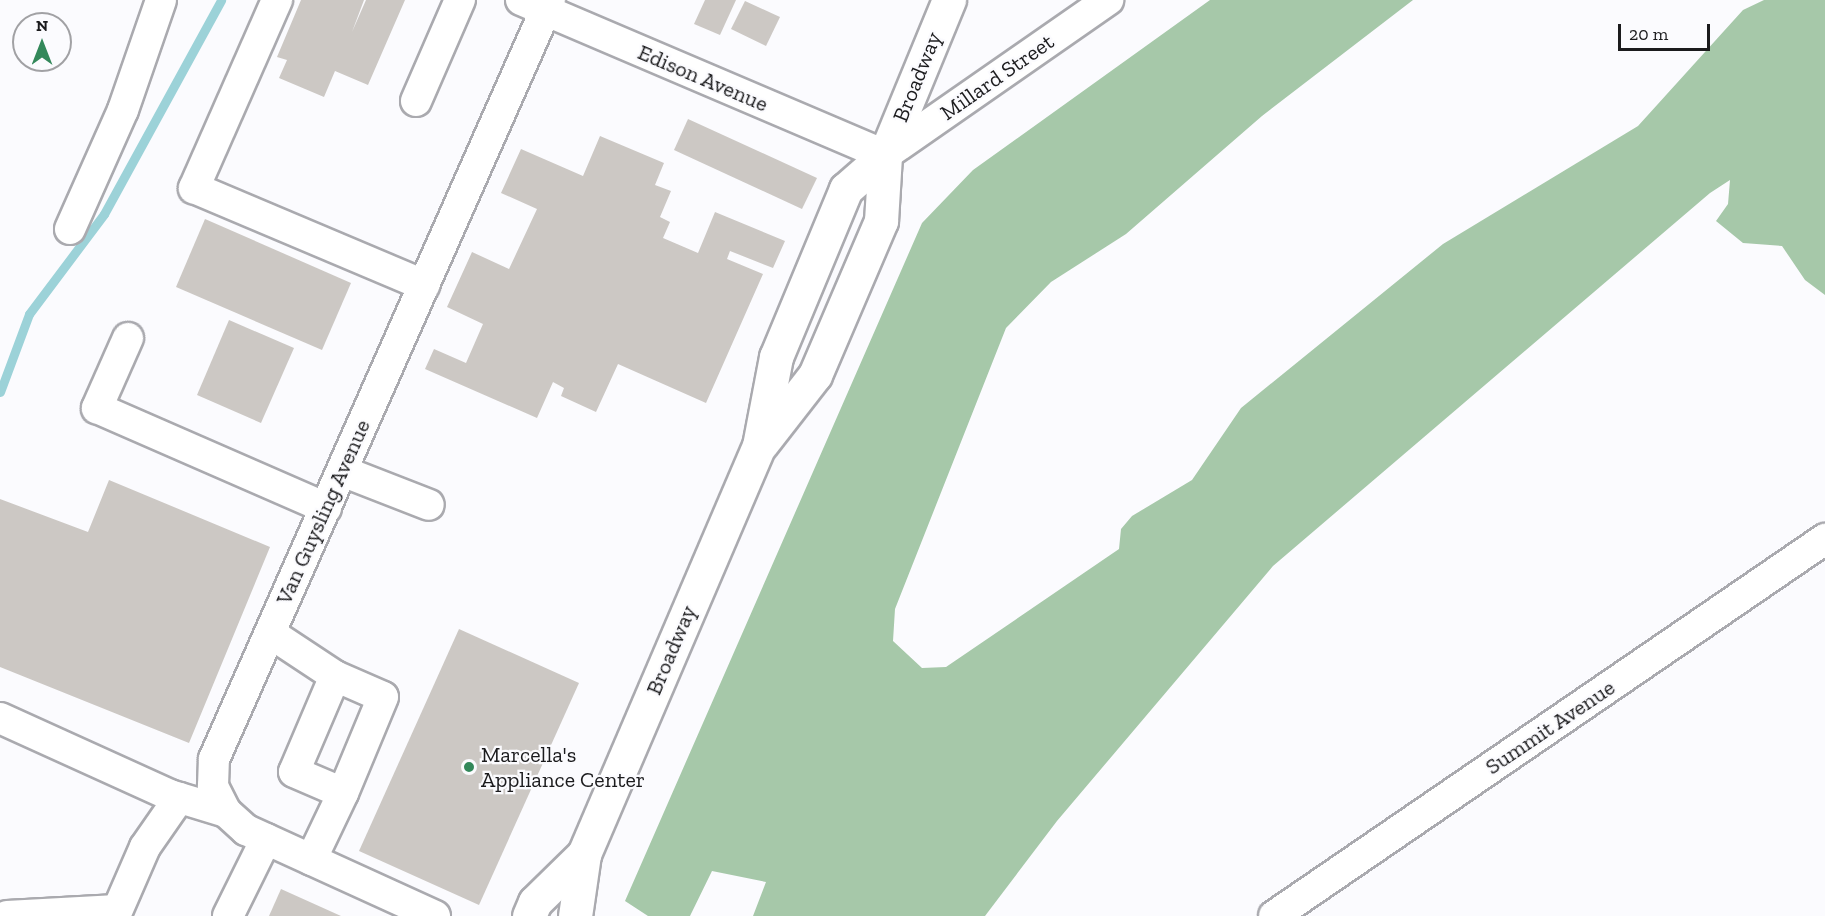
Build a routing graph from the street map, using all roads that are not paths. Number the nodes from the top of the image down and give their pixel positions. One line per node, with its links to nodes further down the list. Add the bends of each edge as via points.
1 (160, 0): 9 (street, via 123,110)
2 (277, 0): 10 (street, via 194,188)
3 (460, 0): 7 (street)
4 (949, 0): 8 (main road, Broadway)
5 (1108, 0): 8 (street, Millard Street)
6 (539, 4): 8 (street, Edison Avenue); 10 (street, Van Guysling Avenue)
7 (416, 101)
8 (885, 155): 12 (main road, Broadway, via 881,221 839,320 815,375); 12 (main road, Broadway, via 846,189 776,357)
9 (70, 228)
10 (424, 285): 13 (street, Van Guysling Avenue)
11 (128, 338): 15 (street, via 97,408)
12 (759, 446): 24 (main road, Broadway)
13 (342, 471): 14 (street); 15 (street, Van Guysling Avenue)
14 (429, 505)
15 (326, 508): 17 (street, Van Guysling Avenue)
16 (1825, 539): 32 (street, Summit Avenue)
17 (270, 633): 18 (street); 22 (street, Van Guysling Avenue, via 214,759 213,786)
18 (335, 676): 20 (street, via 383,697); 20 (street, via 294,772)
19 (0, 718): 21 (street)
20 (343, 793): 25 (street)
21 (179, 798): 22 (street); 26 (street, via 145,847)
22 (226, 812): 23 (street)
23 (266, 839): 25 (street); 28 (street)
24 (584, 854): 30 (main road, Broadway, via 536,902); 31 (main road, Broadway)
25 (310, 860): 29 (street)
26 (116, 913): 27 (street)
27 (7, 916)
28 (228, 916)
29 (435, 916)
30 (529, 916)
31 (575, 916)
32 (1274, 916)

